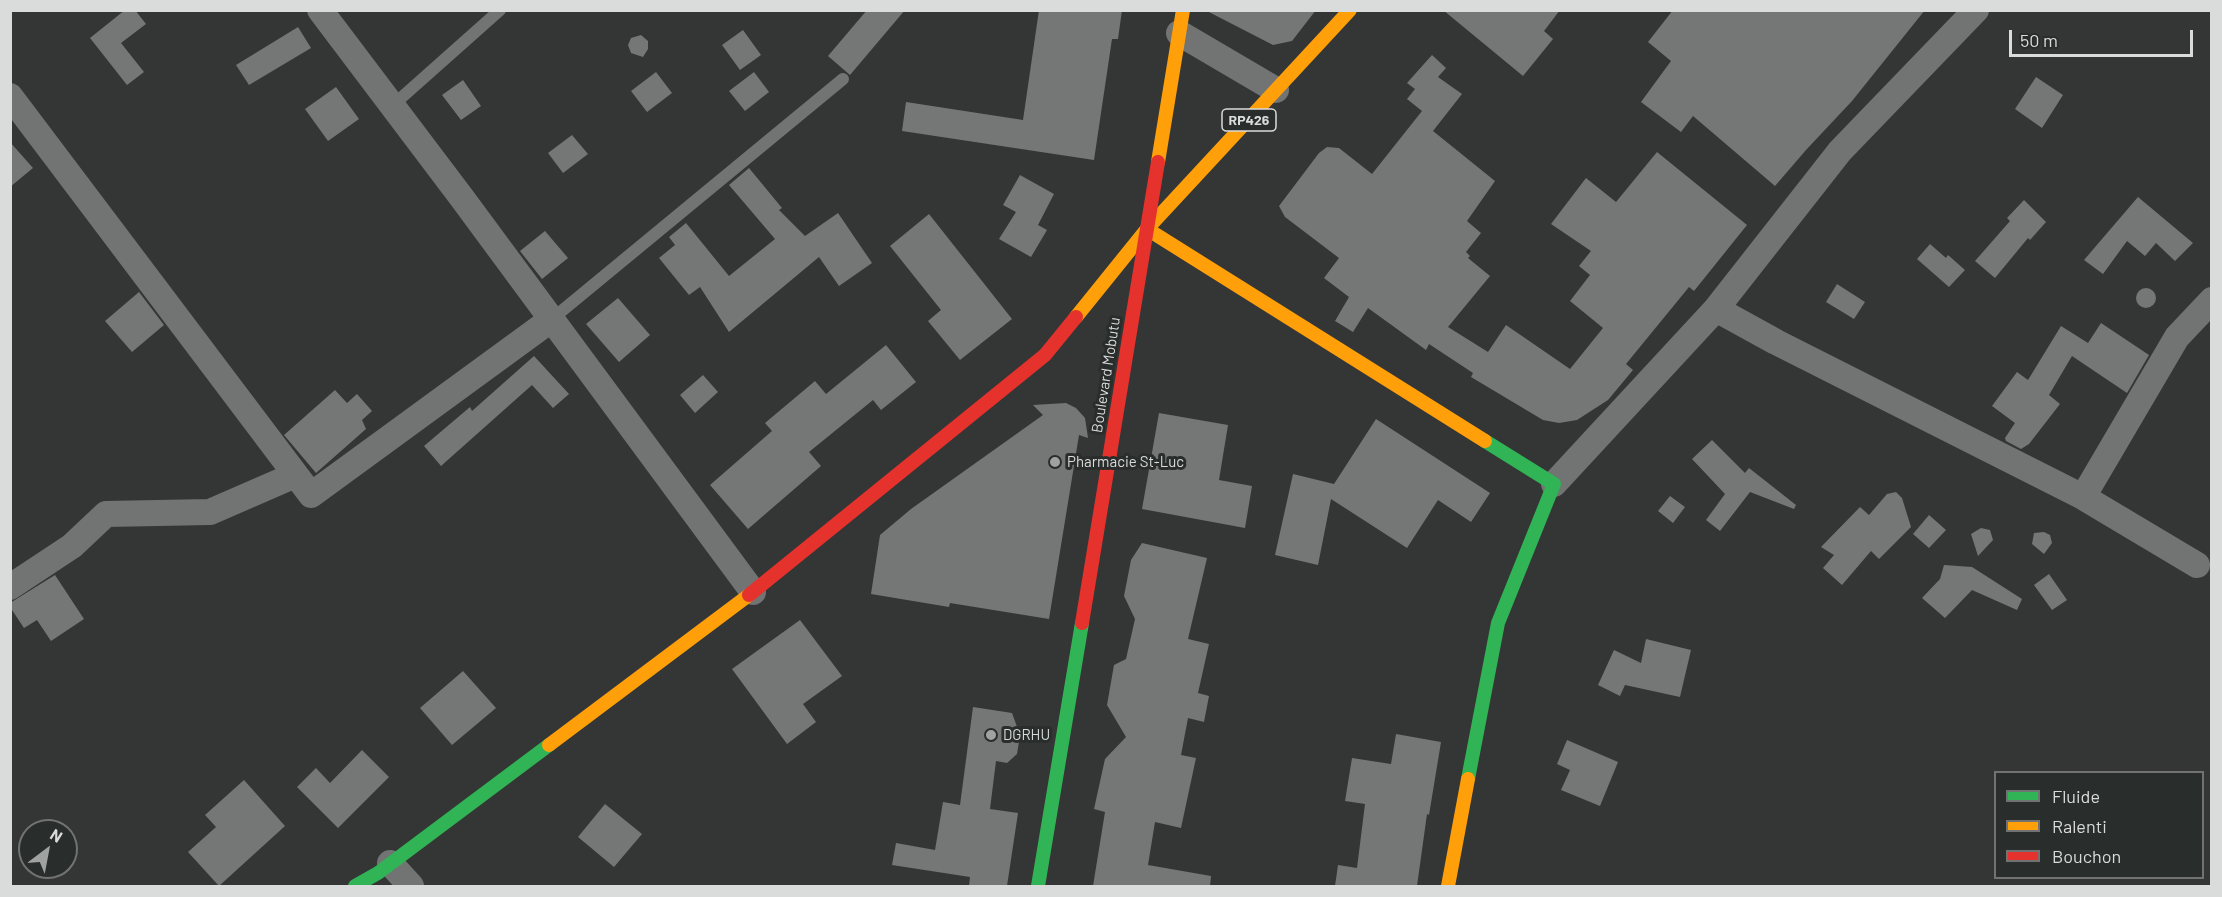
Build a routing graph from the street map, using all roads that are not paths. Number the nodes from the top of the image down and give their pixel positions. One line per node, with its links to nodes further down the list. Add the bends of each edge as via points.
1 (320, 10): 9 (street)
2 (500, 10): 9 (lane)
3 (1350, 10): 7 (street, RP426)
4 (1976, 10): 12 (street, via 1840,151)
5 (1181, 22): 7 (street); 10 (street, Boulevard Mobutu)
6 (843, 79): 13 (lane)
7 (1276, 90): 10 (street, RP426)
8 (10, 96): 14 (street)
9 (392, 106): 13 (street)
10 (1147, 229): 15 (street); 19 (street, via 1045,355); 23 (street, Boulevard Mobutu)
11 (2211, 300): 16 (street, via 2177,337)
12 (1716, 309): 15 (street); 16 (street)
13 (552, 319): 14 (street, via 311,495); 19 (street)
14 (295, 475): 18 (street, via 210,512 106,514 72,546)
15 (1554, 484): 24 (street, via 1498,623)
16 (2083, 497): 17 (street)
17 (2197, 565)
18 (10, 587)
19 (753, 592): 20 (street)
20 (379, 874): 21 (street); 22 (street)
21 (355, 886)
22 (411, 886)
23 (1038, 886)
24 (1448, 886)

